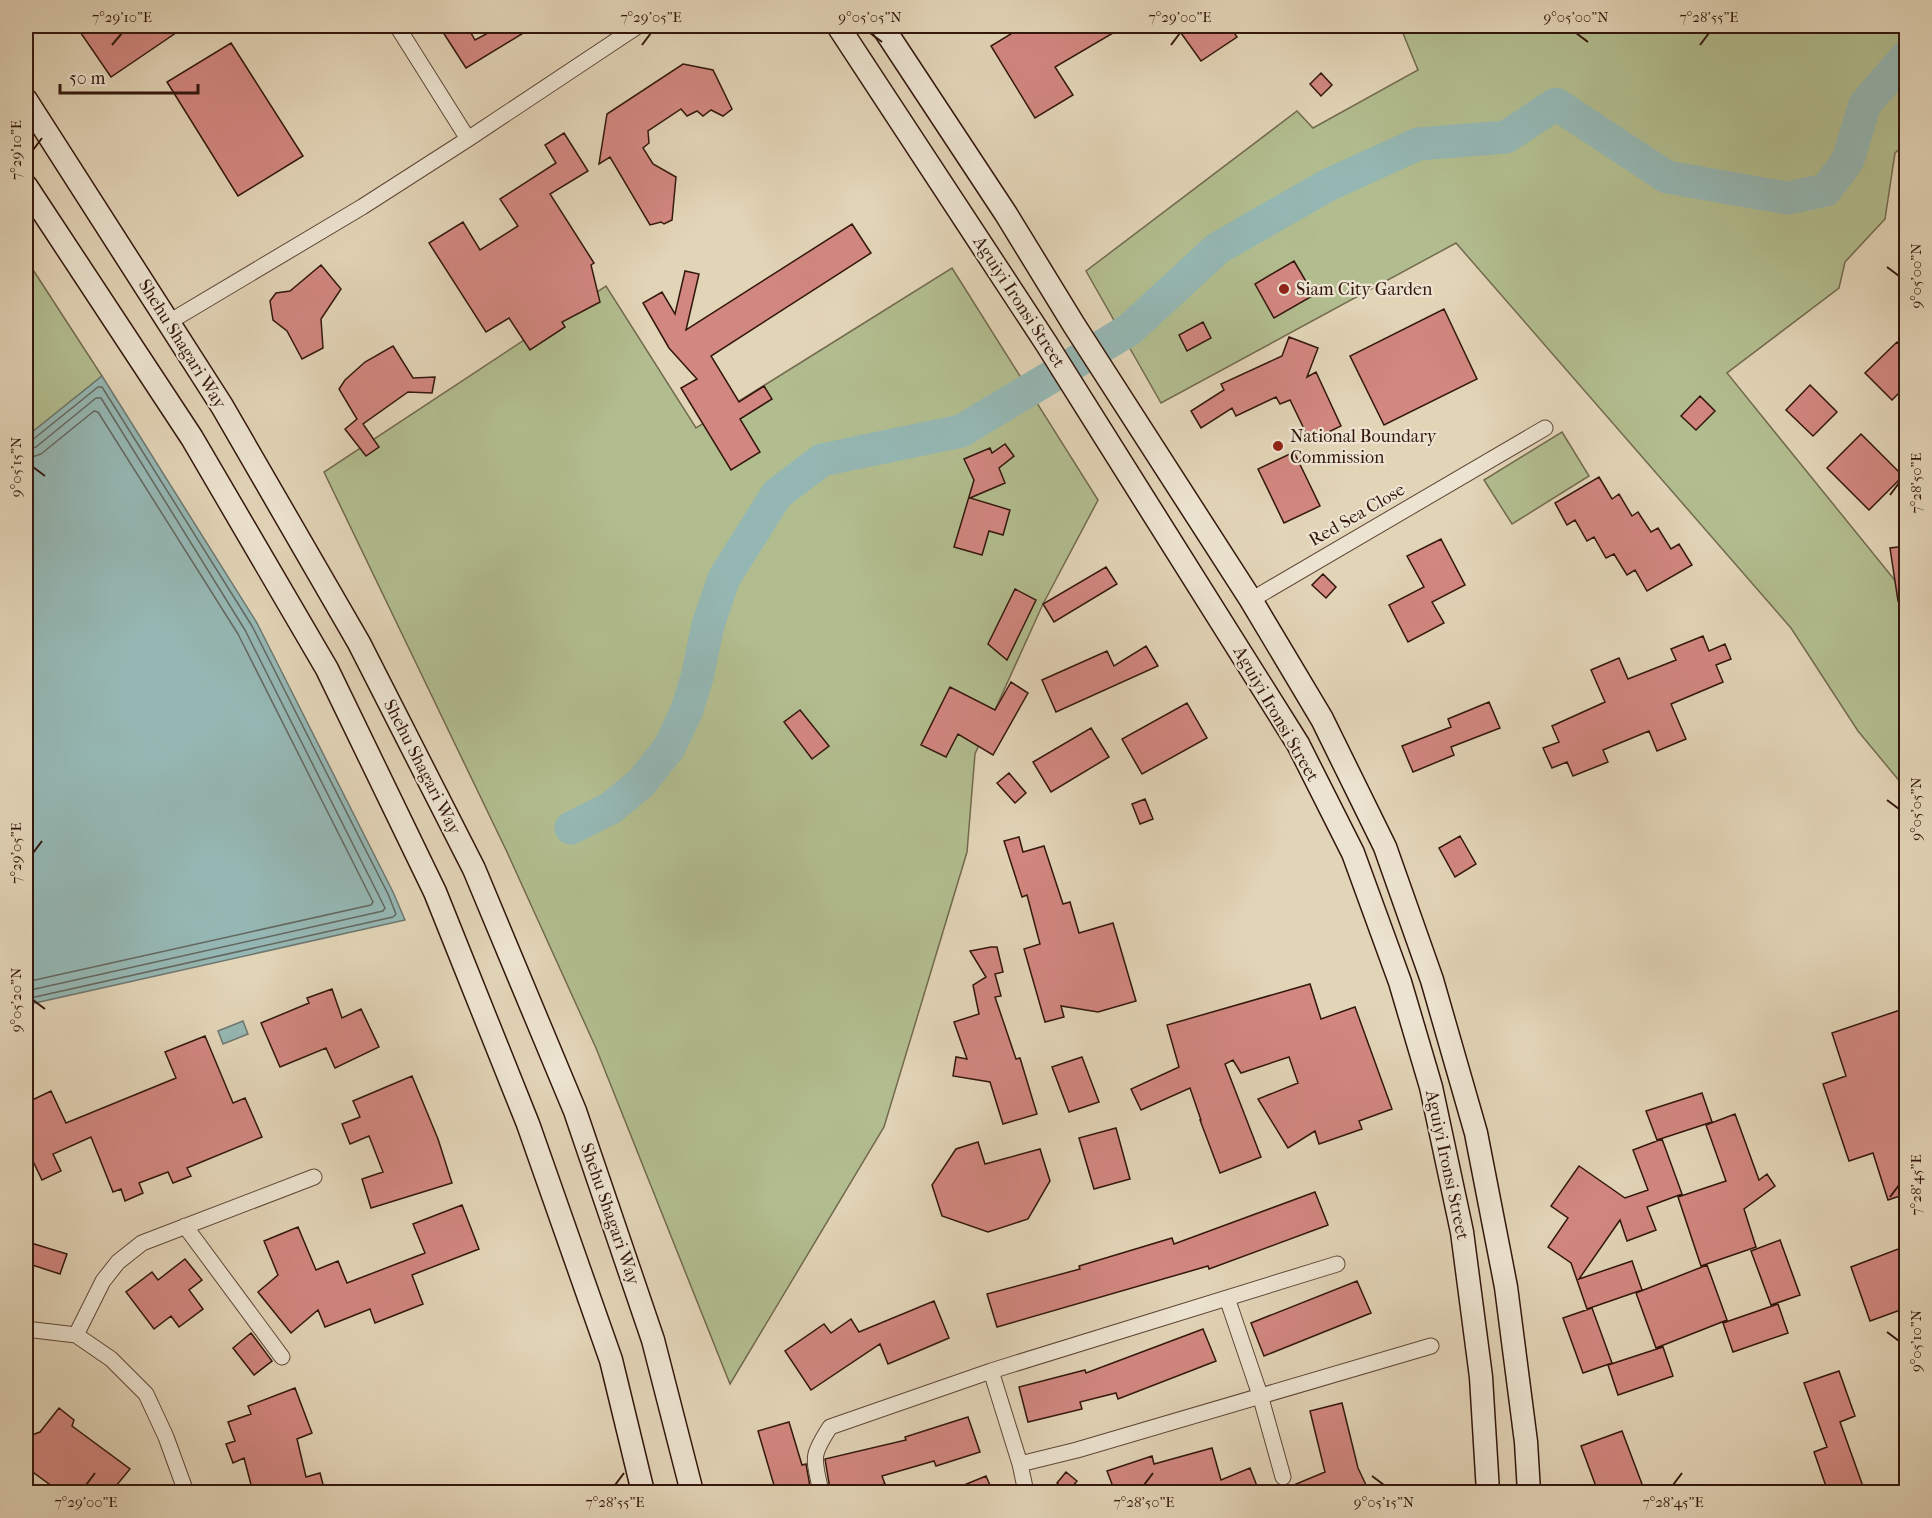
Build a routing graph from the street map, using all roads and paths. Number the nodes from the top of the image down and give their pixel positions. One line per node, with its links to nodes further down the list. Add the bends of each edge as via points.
1 (397, 26): 6 (street)
2 (638, 26): 6 (street)
3 (838, 26): 28 (main road, Aguiyi Ironsi Street, via 1046,343 1298,744 1353,853 1400,982 1431,1087 1462,1232 1481,1377)
4 (882, 26): 10 (main road, Aguiyi Ironsi Street)
5 (26, 100): 8 (main road, Shehu Shagari Way)
6 (468, 139): 8 (street)
7 (26, 186): 24 (main road, via 192,438 327,669 435,892 528,1124 611,1360)
8 (169, 322): 25 (main road, Shehu Shagari Way, via 359,643 474,869 575,1111 653,1340)
9 (1545, 428): 10 (street, Red Sea Close)
10 (1251, 600): 29 (main road, Aguiyi Ironsi Street, via 1322,719 1385,847 1432,980 1476,1133 1506,1287)
11 (314, 1177): 12 (street)
12 (185, 1226): 16 (street, via 142,1243 118,1262 103,1281); 18 (street)
13 (1337, 1264): 14 (street)
14 (1227, 1298): 19 (street); 20 (street)
15 (26, 1331): 16 (street)
16 (76, 1335): 23 (street, via 111,1359 146,1394)
17 (1431, 1346): 20 (street)
18 (282, 1357)
19 (990, 1371): 21 (street); 26 (street, via 830,1427 814,1459)
20 (1260, 1395): 21 (street); 22 (street)
21 (1020, 1464): 27 (street)
22 (1283, 1477)
23 (186, 1492)
24 (643, 1492)
25 (692, 1492)
26 (821, 1492)
27 (1026, 1492)
28 (1488, 1492)
29 (1529, 1492)

